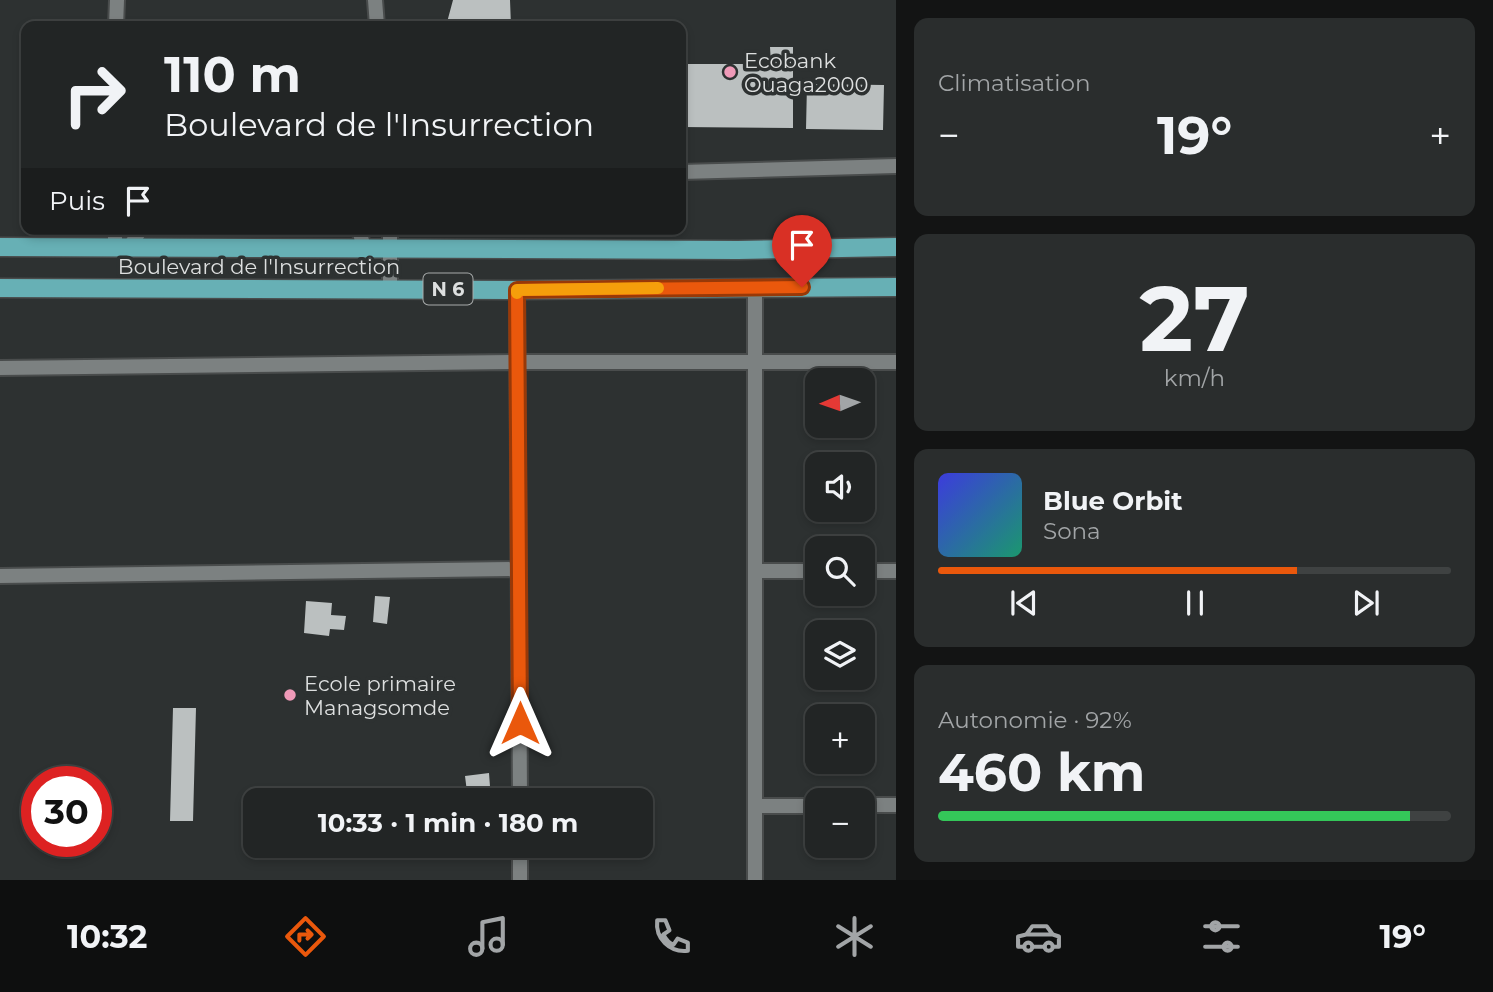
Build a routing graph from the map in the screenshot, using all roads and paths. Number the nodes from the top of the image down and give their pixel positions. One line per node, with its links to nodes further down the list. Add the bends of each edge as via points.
1 (117, 0): 3 (street)
2 (375, 0): 4 (street)
3 (117, 21)
4 (377, 21)
5 (896, 166): 6 (street)
6 (686, 172)
7 (118, 235): 13 (street)
8 (135, 235): 13 (street)
9 (360, 235): 14 (street)
10 (390, 235): 15 (street)
11 (0, 247): 13 (main road, Boulevard de l'Insurrection / N 6)
12 (896, 247): 15 (main road, Boulevard de l'Insurrection / N 6)
13 (122, 248): 14 (main road, Boulevard de l'Insurrection / N 6)
14 (364, 249): 15 (main road, Boulevard de l'Insurrection / N 6)
15 (391, 249): 19 (street)
16 (896, 286): 17 (main road, Boulevard de l'Insurrection / N 6)
17 (755, 287): 20 (main road, Boulevard de l'Insurrection / N 6); 21 (street)
18 (0, 288): 19 (main road, Boulevard de l'Insurrection / N 6)
19 (390, 289): 20 (main road, Boulevard de l'Insurrection / N 6)
20 (517, 290): 22 (street)
21 (755, 360): 22 (street); 23 (street); 26 (street)
22 (518, 362): 24 (street); 25 (street)
23 (896, 362)
24 (0, 368)
25 (519, 569): 30 (street); 31 (street)
26 (755, 571): 27 (street); 34 (street)
27 (805, 571)
28 (875, 571): 29 (street)
29 (896, 571)
30 (0, 576)
31 (520, 788)
32 (875, 805): 33 (street)
33 (896, 805)
34 (755, 806): 35 (street); 38 (street)
35 (805, 806)
36 (520, 858): 37 (street)
37 (520, 880)
38 (755, 880)

